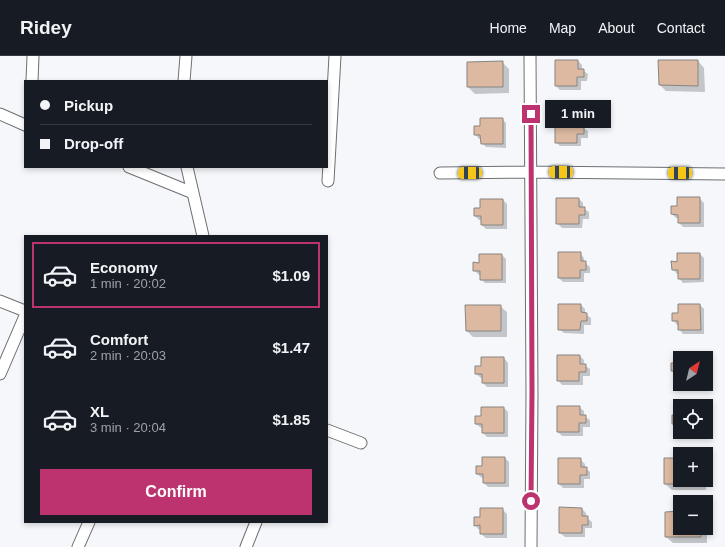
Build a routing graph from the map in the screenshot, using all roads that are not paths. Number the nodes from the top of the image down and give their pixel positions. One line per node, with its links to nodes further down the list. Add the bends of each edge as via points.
1 (33, 56): 5 (street)
2 (186, 56): 6 (street)
3 (336, 56): 14 (street)
4 (530, 56): 11 (street)
5 (32, 80)
6 (184, 80)
7 (0, 114): 8 (street)
8 (24, 125)
9 (131, 168): 15 (street)
10 (187, 168): 15 (street)
11 (532, 172): 12 (street); 13 (street); 27 (street)
12 (440, 174)
13 (725, 174)
14 (328, 181)
15 (193, 193): 16 (street)
16 (203, 235)
17 (0, 301): 18 (street)
18 (24, 311)
19 (24, 318): 20 (street)
20 (0, 374)
21 (328, 430): 22 (street)
22 (361, 443)
23 (89, 523): 25 (street)
24 (256, 523): 26 (street)
25 (78, 547)
26 (246, 547)
27 (531, 547)

